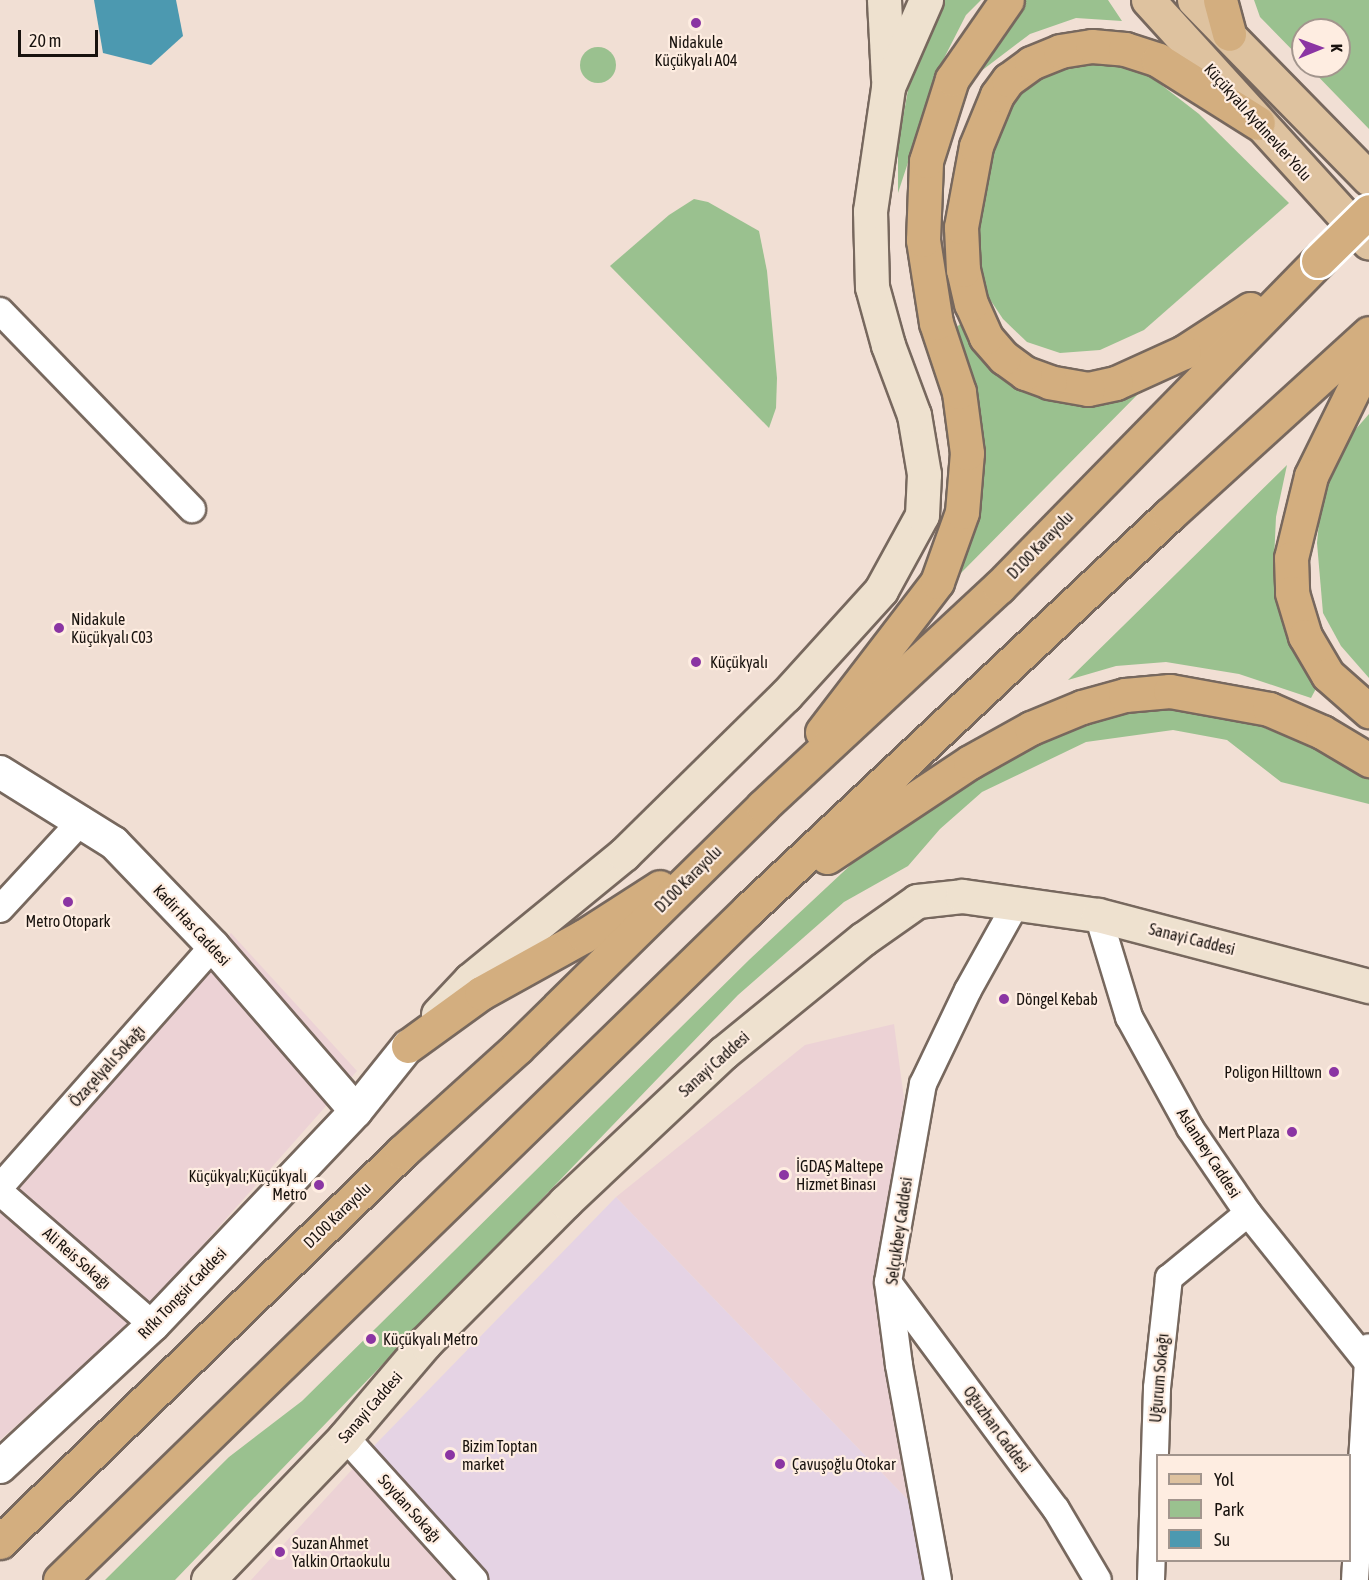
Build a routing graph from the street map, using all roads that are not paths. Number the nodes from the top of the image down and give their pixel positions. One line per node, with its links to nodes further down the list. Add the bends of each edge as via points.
1 (884, 0): 8 (main road)
2 (926, 0): 8 (main road)
3 (1007, 0): 21 (highway, via 952,80 926,161 923,240 936,323 959,392 967,453 962,512 937,582)
4 (1148, 0): 9 (main road, Küçükyalı Aydınevler Yolu)
5 (1194, 0): 7 (main road)
6 (1220, 0): 7 (highway)
7 (1229, 34): 10 (main road)
8 (888, 87): 30 (main road, via 870,211 872,287 914,415 924,474 922,515 904,552 881,590 785,696 624,854 470,980)
9 (1258, 123): 12 (main road, Küçükyalı Aydınevler Yolu); 13 (highway, via 1158,60 1125,49 1070,50 1031,63 1008,80 997,95 976,146 962,227 963,270 971,304 986,337 1004,358 1025,373 1088,389 1116,383 1184,352)
10 (1369, 179)
11 (1369, 211): 13 (highway, D100 Karayolu, bridge)
12 (1369, 243)
13 (1318, 261): 21 (highway, D100 Karayolu, via 999,587)
14 (0, 311): 17 (street)
15 (1369, 333): 26 (highway, via 1169,514)
16 (1369, 358): 18 (highway, via 1311,476 1291,558 1292,592 1305,636 1328,675)
17 (192, 509)
18 (1369, 711)
19 (1369, 760): 26 (highway, via 1322,732 1269,709 1170,691 1125,695 1031,728 970,762)
20 (0, 772): 22 (street, Kadir Has Caddesi)
21 (763, 806): 23 (highway, D100 Karayolu)
22 (82, 820): 25 (street); 28 (street, Kadir Has Caddesi, via 114,843)
23 (719, 848): 30 (highway, via 585,936 481,993); 40 (highway, D100 Karayolu, via 517,1048 402,1152)
24 (1017, 902): 27 (main road, Sanayi Caddesi); 35 (street, Selçukbey Caddesi, via 922,1084); 38 (main road, Sanayi Caddesi, via 962,896 917,901 862,939 723,1053 566,1202 425,1343)
25 (0, 909)
26 (748, 910): 41 (highway)
27 (1098, 915): 29 (main road, Sanayi Caddesi); 34 (street, Aslanbey Caddesi, via 1129,1017 1190,1128)
28 (213, 946): 31 (street, Kadir Has Caddesi); 32 (street, Özaçelyalı Sokağı)
29 (1369, 986)
30 (408, 1047): 31 (street, Rıfkı Tongsir Caddesi)
31 (356, 1111): 36 (street, Rıfkı Tongsir Caddesi)
32 (0, 1187)
33 (0, 1192): 36 (street, Ali Reis Sokağı)
34 (1248, 1213): 37 (street, Aslanbey Caddesi); 46 (street, Uğurum Sokağı, via 1169,1278 1157,1388)
35 (888, 1282): 44 (street, Selçukbey Caddesi); 45 (street, Oğuzhan Caddesi, via 1056,1509)
36 (153, 1325): 39 (street, Rıfkı Tongsir Caddesi)
37 (1369, 1359): 47 (street)
38 (345, 1437): 42 (main road, Sanayi Caddesi); 43 (street, Soydan Sokağı)
39 (0, 1467)
40 (0, 1542)
41 (60, 1580)
42 (208, 1580)
43 (474, 1580)
44 (938, 1580)
45 (1098, 1580)
46 (1151, 1580)
47 (1355, 1580)

